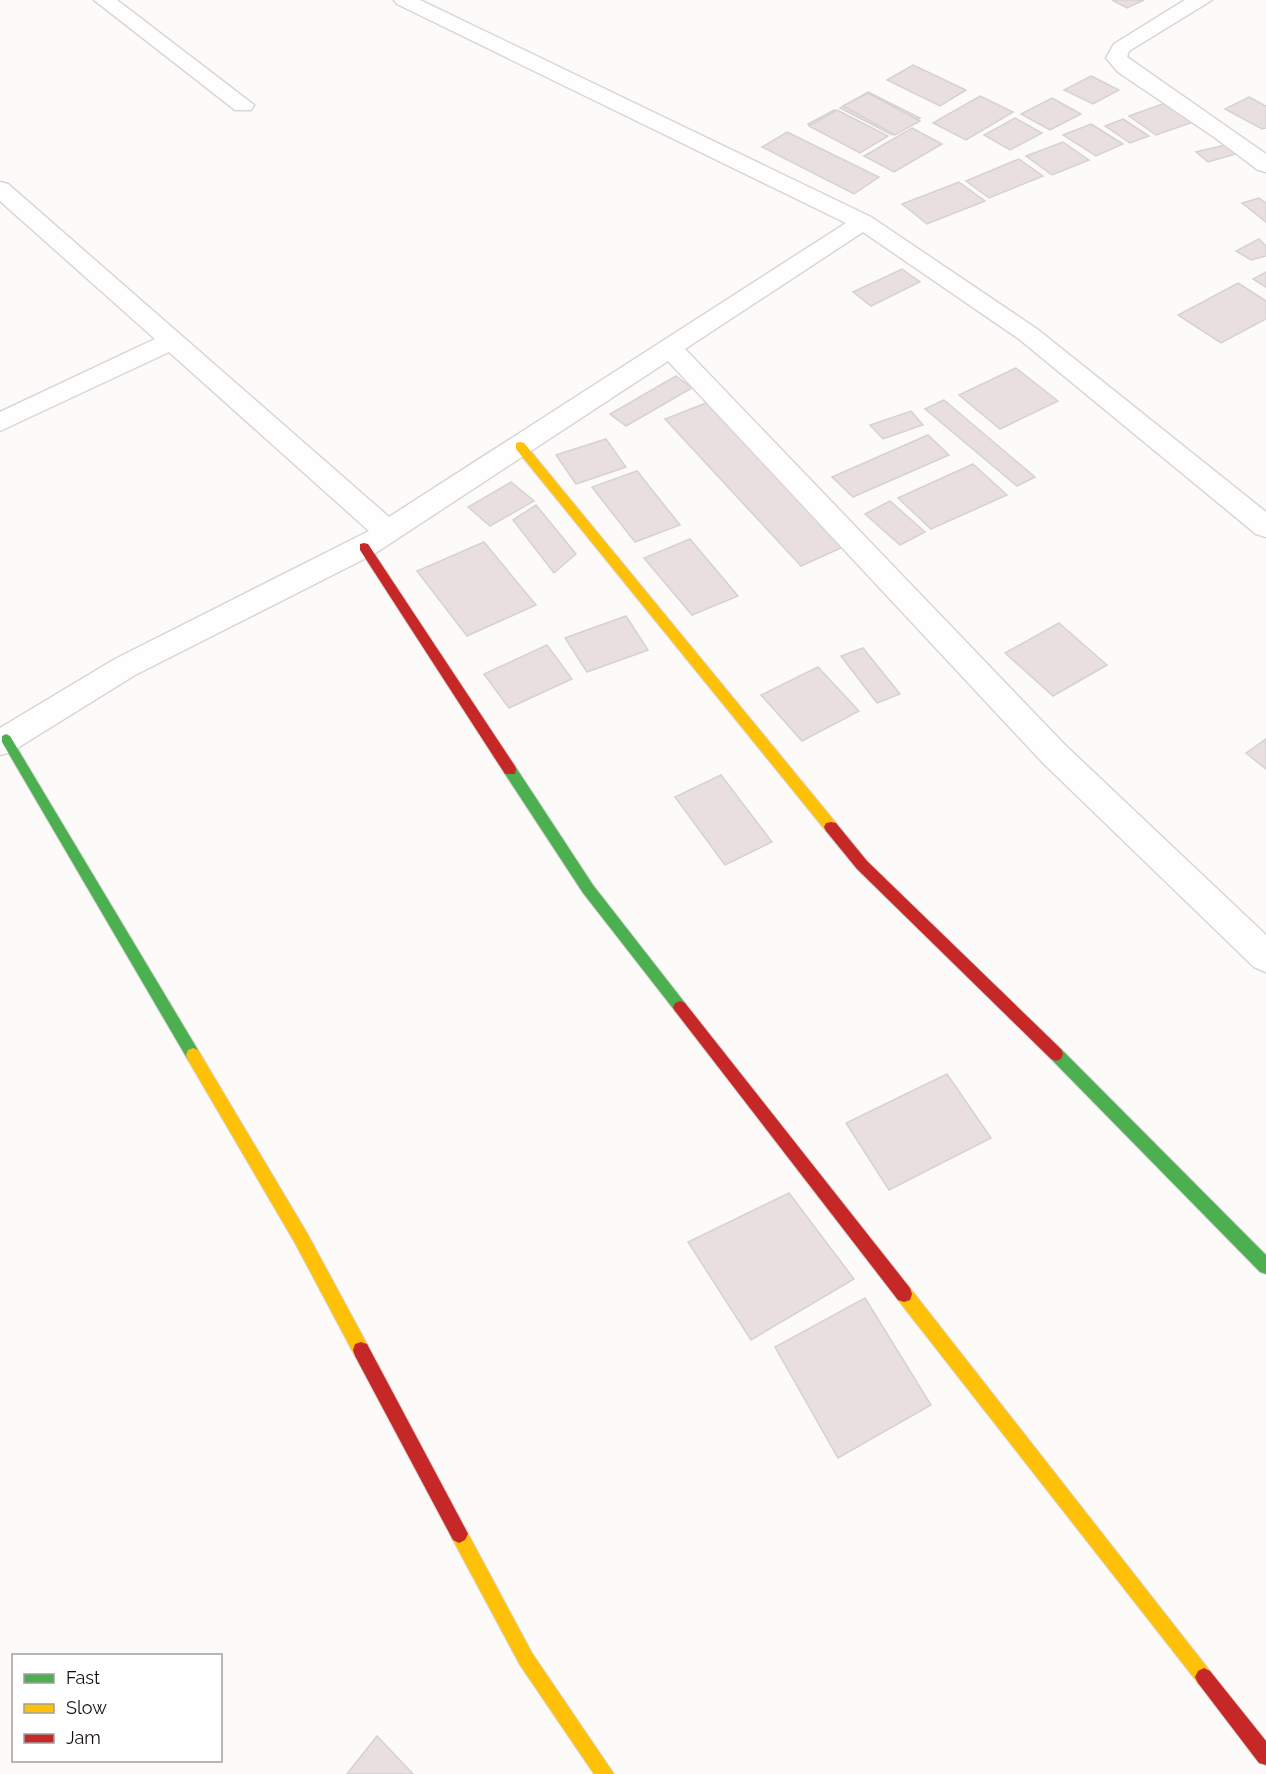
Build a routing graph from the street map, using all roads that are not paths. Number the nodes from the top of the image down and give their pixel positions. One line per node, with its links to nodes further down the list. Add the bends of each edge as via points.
1 (104, 0): 4 (street)
2 (404, 0): 7 (street)
3 (1202, 0): 5 (street, via 1180,9 1120,48 1116,58)
4 (243, 105)
5 (1266, 165)
6 (0, 189): 8 (street)
7 (863, 222): 9 (street); 12 (street, via 1028,334)
8 (172, 341): 10 (street); 13 (street)
9 (670, 348): 11 (street); 16 (street, via 1054,754)
10 (0, 422)
11 (520, 446): 13 (street); 17 (street, via 862,865 1060,1056)
12 (1266, 526)
13 (388, 532): 14 (street)
14 (364, 548): 15 (street, via 125,667); 18 (street, via 588,889)
15 (3, 741): 19 (street, via 301,1238 526,1659)
16 (1266, 957)
17 (1266, 1266)
18 (1259, 1735)
19 (605, 1774)

